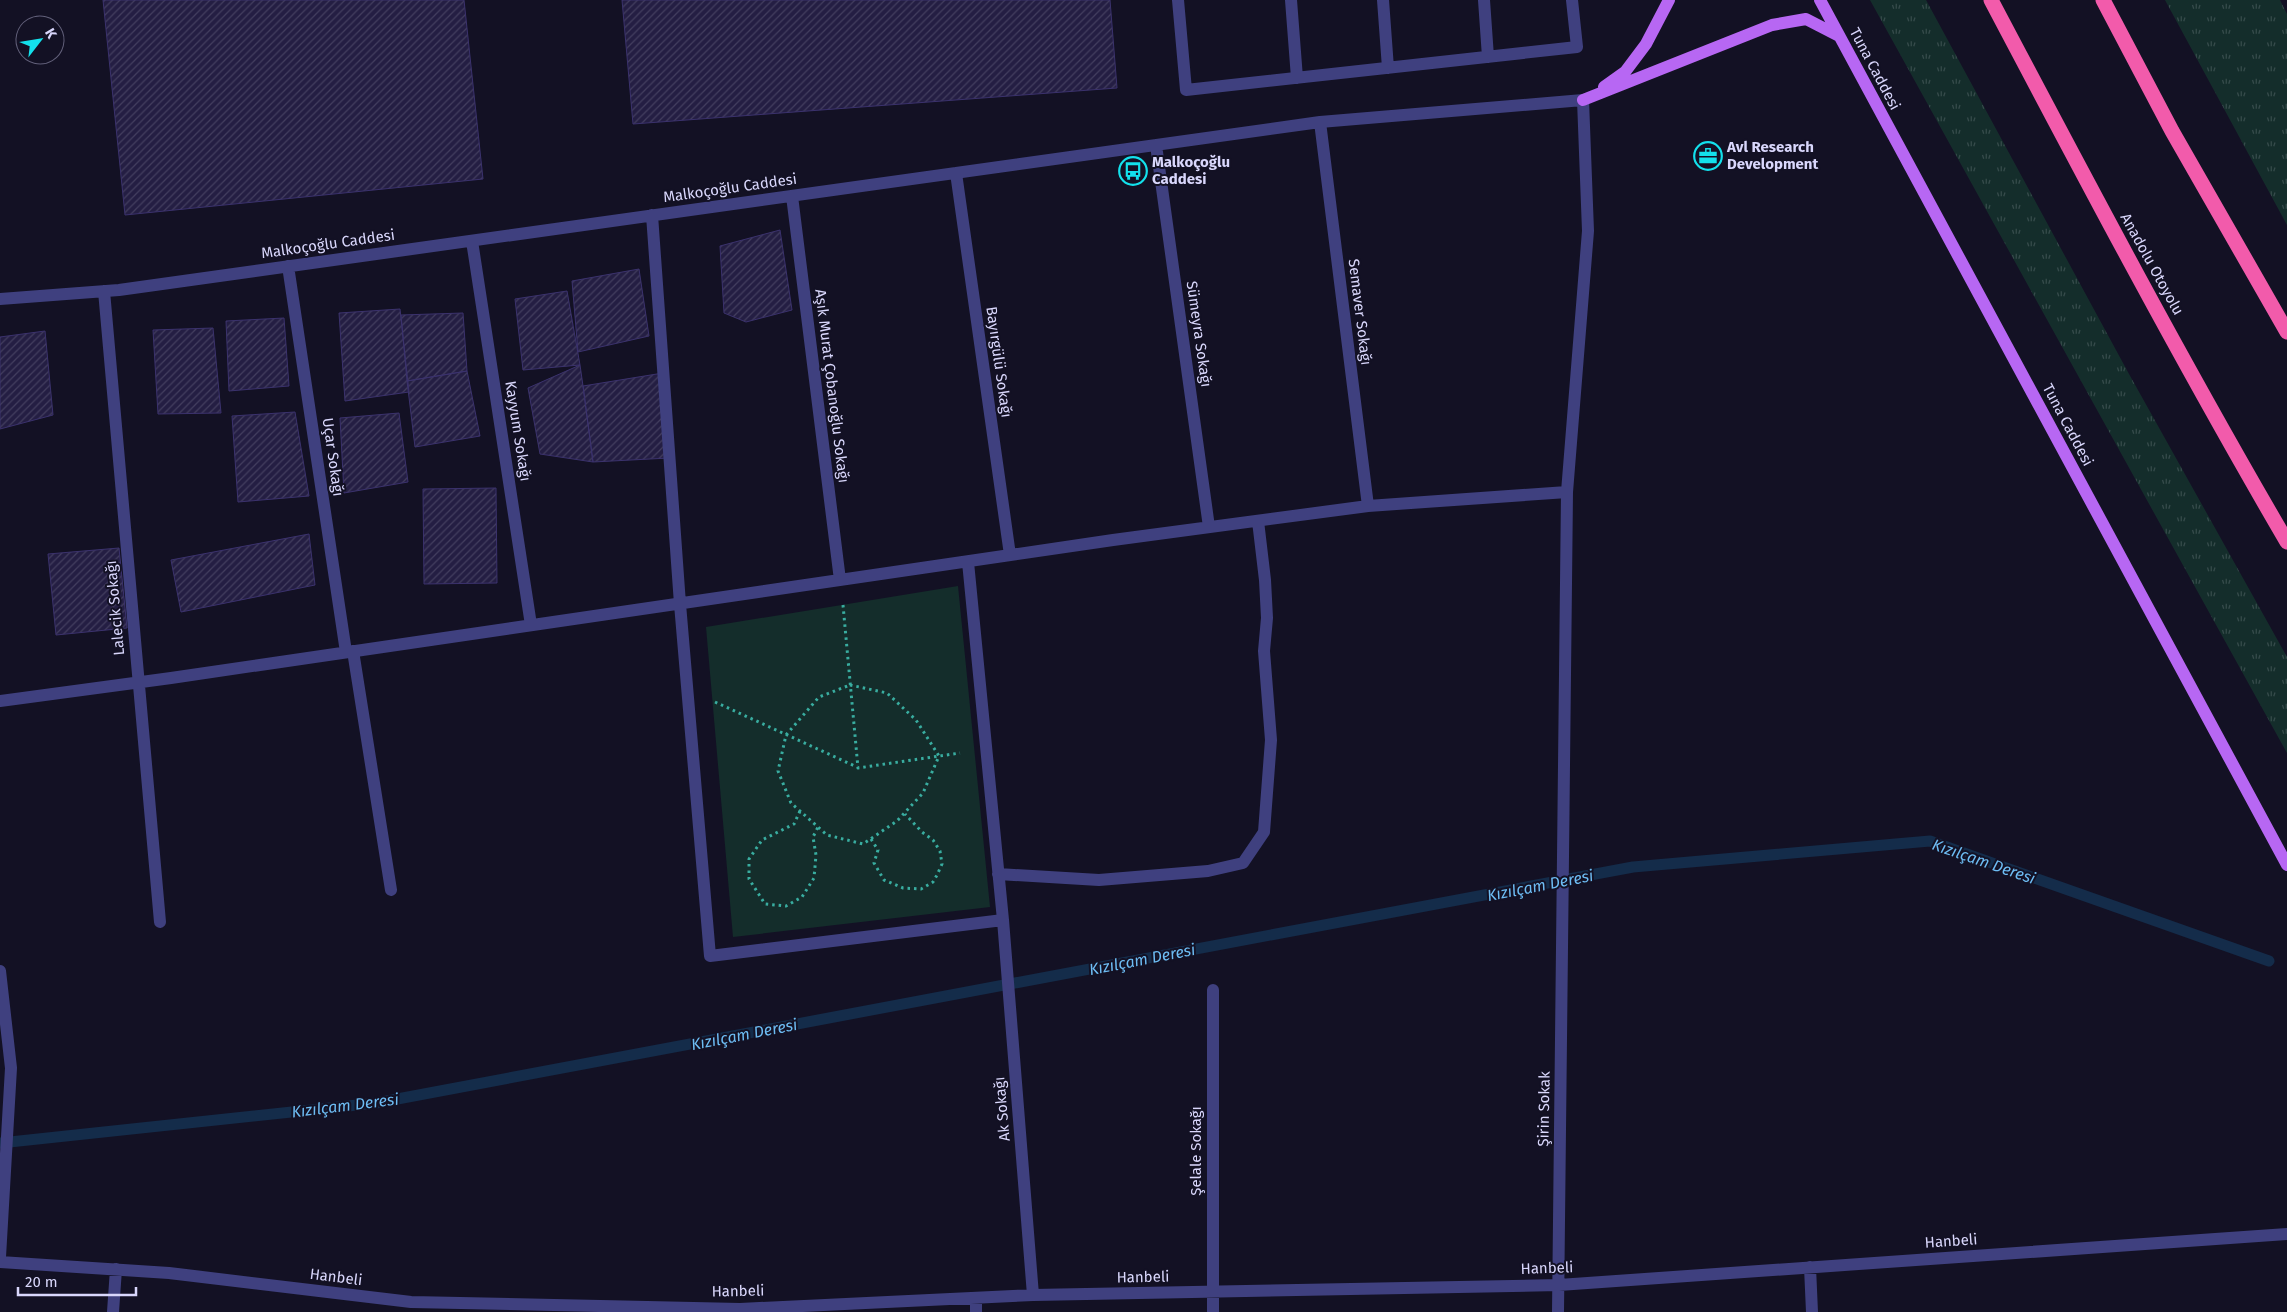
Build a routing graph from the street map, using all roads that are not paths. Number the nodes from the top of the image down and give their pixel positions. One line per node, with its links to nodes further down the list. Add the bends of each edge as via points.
1 (1178, 0): 13 (street, via 1186,90)
2 (1291, 0): 13 (street)
3 (1383, 0): 12 (street)
4 (1484, 0): 11 (street)
5 (1572, 0): 11 (street, via 1577,47)
6 (1669, 0): 14 (main road, via 1646,44 1625,72)
7 (1820, 0): 10 (main road, Tuna Caddesi)
8 (1991, 0): 29 (highway, Anadolu Otoyolu, via 2091,190)
9 (2103, 0): 24 (highway, via 2172,131)
10 (1838, 36): 14 (main road, via 1806,19 1772,25); 38 (main road, Tuna Caddesi)
11 (1488, 56): 12 (street)
12 (1388, 68): 13 (street)
13 (1297, 78)
14 (1583, 100): 15 (street, Malkoçoğlu Caddesi); 25 (street, Şirin Sokak, via 1588,231)
15 (1320, 122): 16 (street, Malkoçoğlu Caddesi); 26 (street, Semaver Sokağı)
16 (1156, 145): 17 (street, Malkoçoğlu Caddesi); 28 (street, Sümeyra Sokağı)
17 (956, 173): 18 (street, Malkoçoğlu Caddesi); 30 (street, Bayırgülü Sokağı)
18 (792, 196): 19 (street, Malkoçoğlu Caddesi); 32 (street, Aşık Murat Çobanoğlu Sokağı)
19 (652, 216): 20 (street, Malkoçoğlu Caddesi); 33 (street)
20 (472, 241): 21 (street, Malkoçoğlu Caddesi); 34 (street, Kayyum Sokağı)
21 (288, 266): 22 (street, Malkoçoğlu Caddesi); 35 (street, Uçar Sokağı)
22 (104, 291): 23 (street, Malkoçoğlu Caddesi); 36 (street, Lalecik Sokağı)
23 (0, 299)
24 (2287, 332)
25 (1567, 492): 26 (street); 50 (street, Şirin Sokak)
26 (1368, 506): 27 (street)
27 (1258, 521): 28 (street); 39 (street, via 1265,580 1267,618 1264,651 1271,740 1264,832 1243,863 1208,871 1099,880)
28 (1210, 527): 30 (street)
29 (2287, 542)
30 (1010, 555): 31 (street)
31 (968, 562): 32 (street); 39 (street, Ak Sokağı)
32 (840, 580): 33 (street)
33 (680, 604): 34 (street); 41 (street, via 710,956)
34 (531, 625): 35 (street)
35 (349, 652): 36 (street); 40 (street, Uçar Sokağı)
36 (138, 683): 37 (street); 42 (street, Lalecik Sokağı)
37 (0, 701)
38 (2287, 865)
39 (998, 874): 41 (street, Ak Sokağı)
40 (391, 890)
41 (1003, 920): 52 (street, Ak Sokağı)
42 (160, 922)
43 (0, 971): 46 (street, via 11,1068)
44 (1213, 990): 51 (street, Şelale Sokağı)
45 (2287, 1234): 48 (street, Hanbeli)
46 (0, 1257)
47 (0, 1262): 49 (street, Hanbeli)
48 (1810, 1267): 50 (street, Hanbeli); 60 (street)
49 (116, 1270): 54 (street, Hanbeli, via 169,1273); 56 (street)
50 (1559, 1285): 51 (street, Hanbeli); 59 (street, Şirin Sokak)
51 (1211, 1292): 52 (street, Hanbeli); 58 (street, Şelale Sokağı)
52 (1033, 1295): 53 (street, Hanbeli)
53 (976, 1298): 55 (street, Hanbeli); 57 (street)
54 (411, 1307): 55 (street, Hanbeli)
55 (740, 1310)
56 (114, 1312)
57 (976, 1312)
58 (1213, 1312)
59 (1558, 1312)
60 (1812, 1312)

